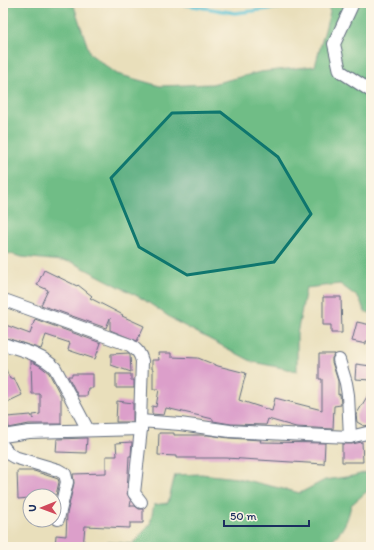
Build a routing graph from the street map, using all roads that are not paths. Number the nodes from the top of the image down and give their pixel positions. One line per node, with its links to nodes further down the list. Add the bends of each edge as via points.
1 (353, 3): 2 (street, via 334,44 340,71)
2 (371, 91)
3 (6, 301): 6 (street, via 137,349 142,361)
4 (3, 344): 7 (street, via 48,360 55,368)
5 (339, 360): 10 (street, via 348,395)
6 (140, 425): 7 (street); 10 (street); 12 (street, via 134,493)
7 (88, 430): 9 (street, via 29,432)
8 (371, 432): 10 (street)
9 (3, 436)
10 (350, 437)
11 (3, 446): 13 (street, via 14,457 65,474 67,482)
12 (141, 502)
13 (62, 503)

